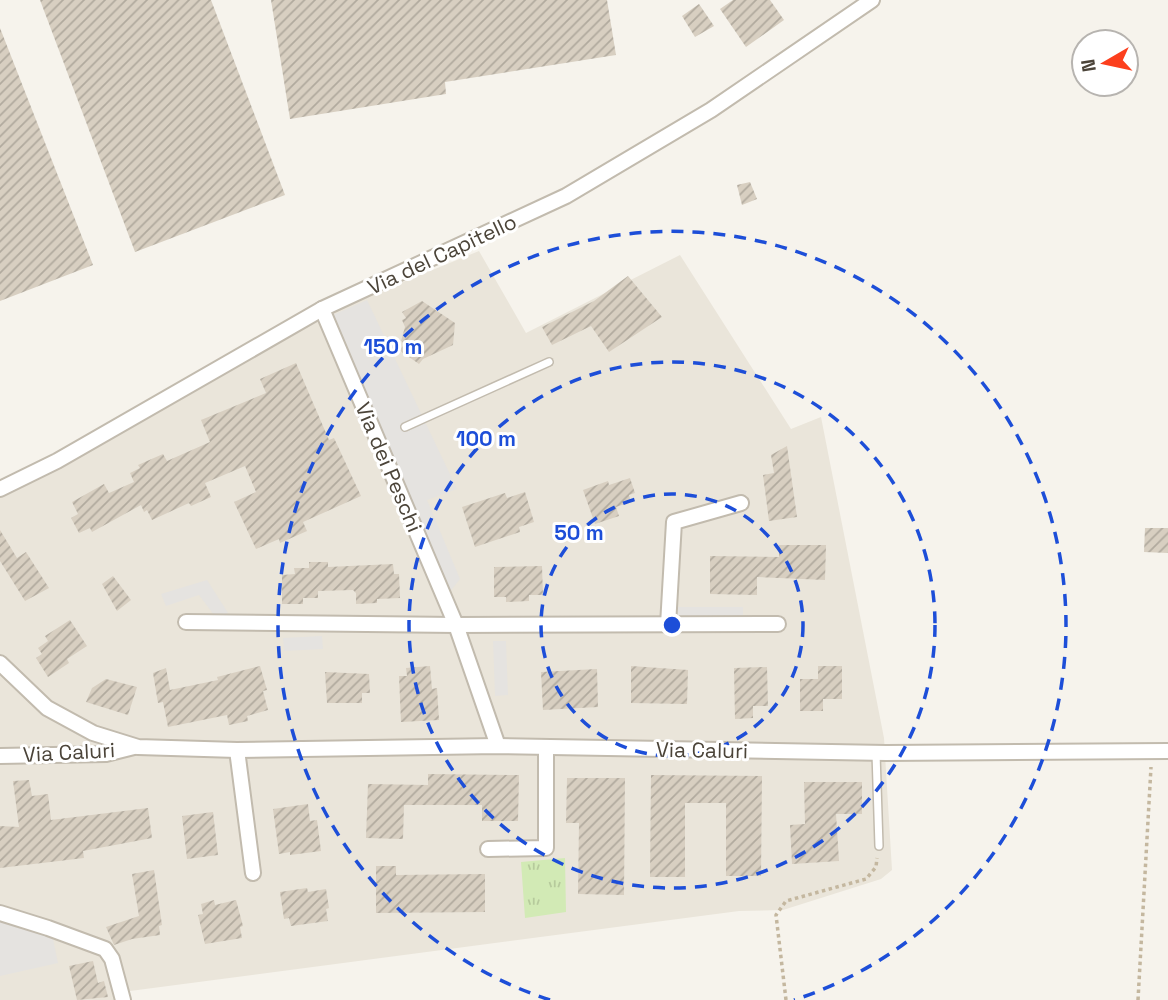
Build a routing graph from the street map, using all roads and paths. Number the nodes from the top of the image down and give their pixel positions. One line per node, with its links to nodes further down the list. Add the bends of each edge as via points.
1 (872, 0): 2 (street, Via del Capitello, via 711,110 566,196)
2 (322, 309): 5 (street, Via del Capitello); 9 (street, Via dei Peschi)
3 (549, 362): 4 (lane)
4 (405, 427)
5 (0, 489)
6 (741, 503): 10 (street, via 674,522)
7 (186, 622): 9 (street)
8 (778, 624): 10 (street)
9 (456, 625): 10 (street); 12 (street, Via dei Peschi)
10 (668, 625)
11 (0, 663): 13 (street, Via Caluri, via 47,708 93,733)
12 (498, 746): 14 (street, Via Caluri); 15 (street, Via Caluri)
13 (138, 747): 15 (street, Via Caluri); 19 (street, Via Caluri, via 106,754)
14 (546, 747): 18 (street, Via Caluri); 21 (street, via 546,848)
15 (237, 750): 22 (street)
16 (1152, 751): 17 (street, Via Caluri); 18 (street, Via Caluri); 26 (path)
17 (1168, 751)
18 (876, 753): 20 (lane)
19 (0, 756)
20 (879, 845): 25 (path, via 876,867 866,879 786,901 776,915)
21 (488, 849)
22 (253, 873)
23 (0, 914): 24 (street, via 105,949)
24 (123, 1000)
25 (786, 1000)
26 (1138, 1000)

